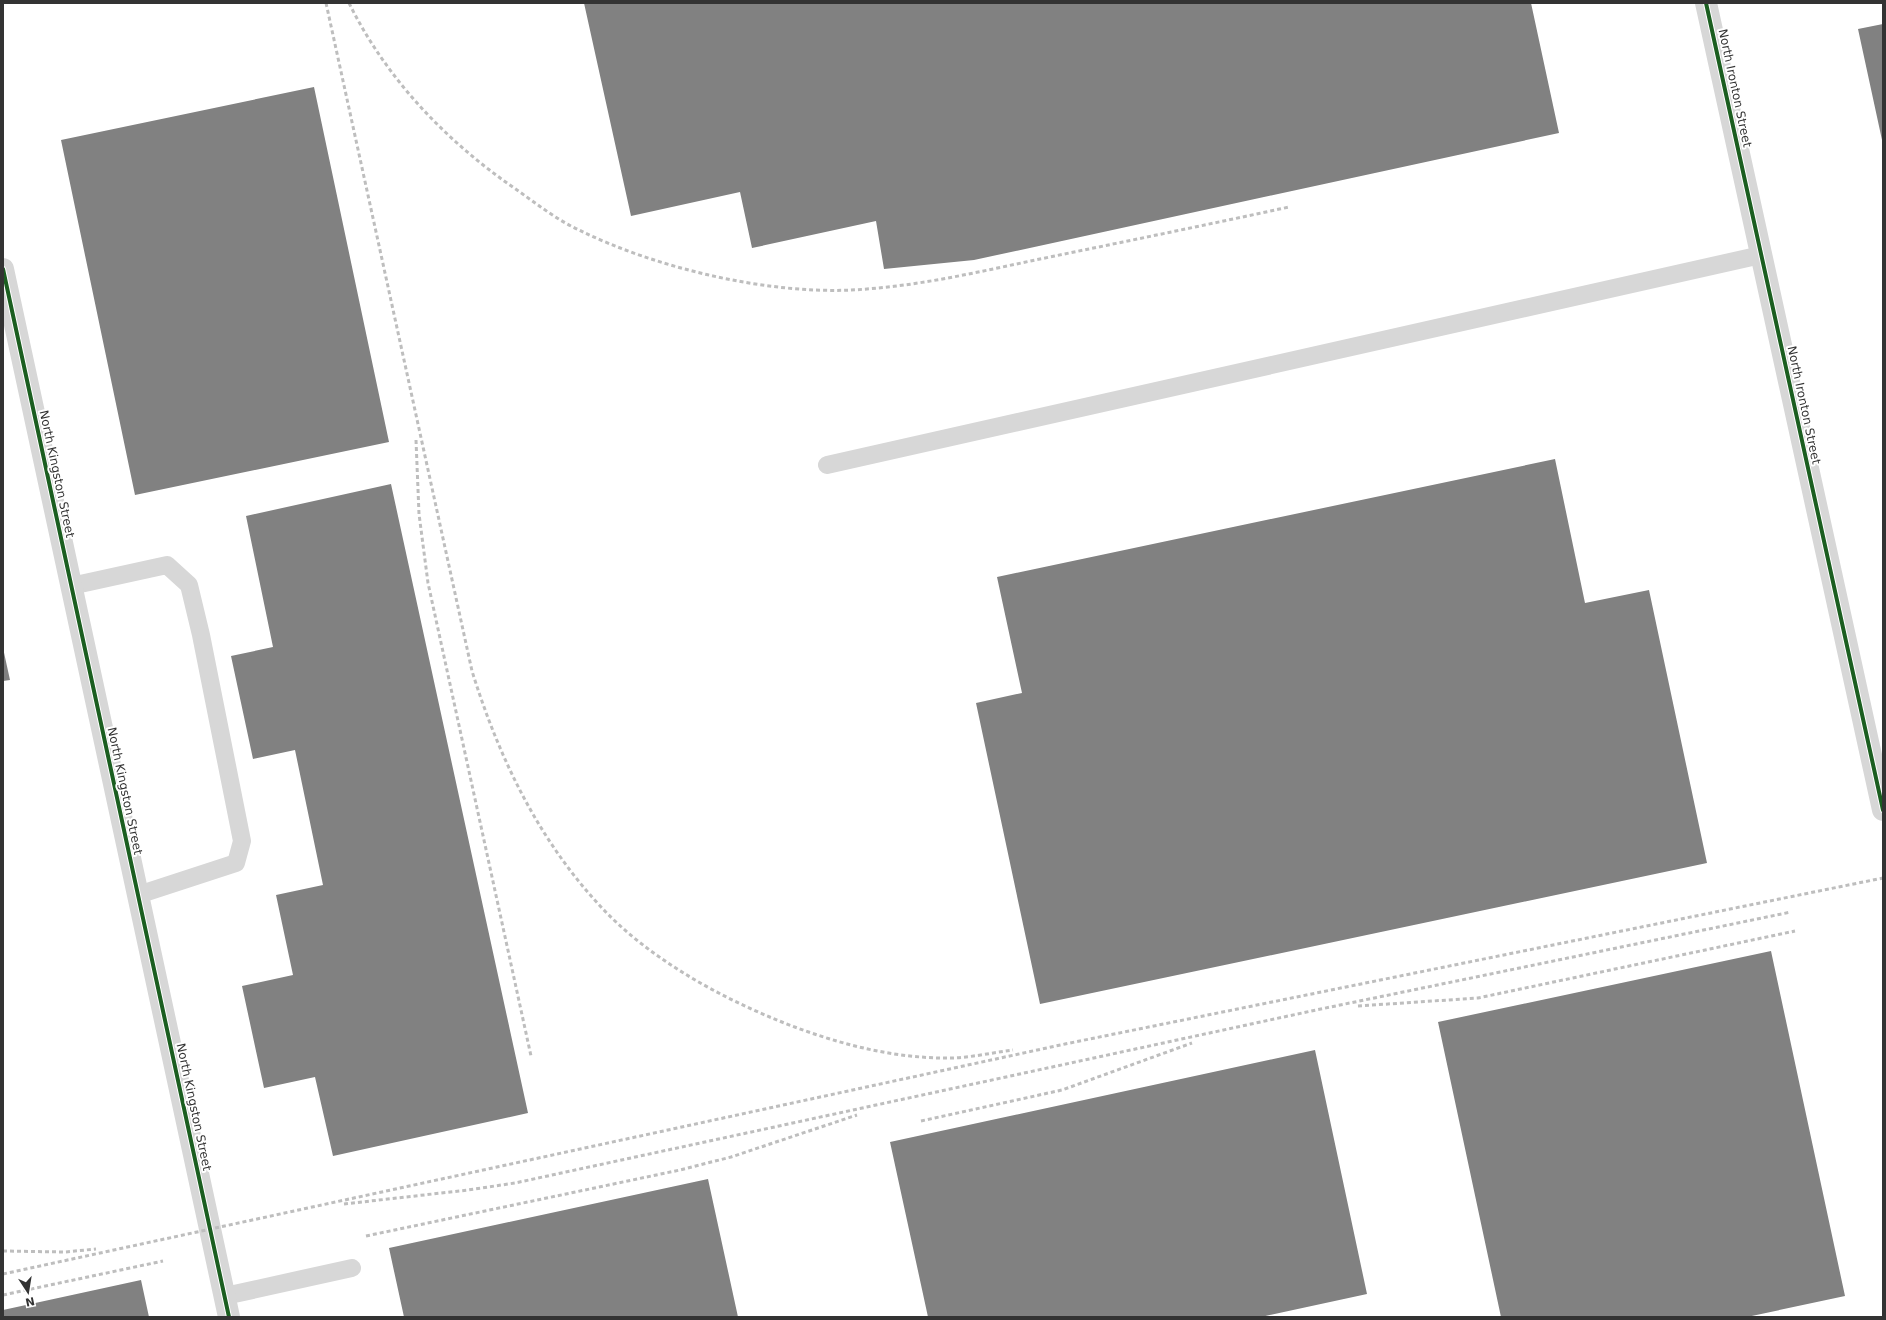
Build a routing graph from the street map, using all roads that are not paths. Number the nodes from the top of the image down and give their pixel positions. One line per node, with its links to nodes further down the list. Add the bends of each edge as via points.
1 (1706, 3): 2 (street, North Ironton Street)
2 (1761, 255): 5 (lane); 7 (street, North Ironton Street)
3 (3, 269): 4 (street, North Kingston Street)
4 (6, 307): 6 (street, North Kingston Street)
5 (827, 465)
6 (71, 586): 8 (street, North Kingston Street); 8 (lane, via 167,565 188,585 201,635 242,841 236,863)
7 (1883, 810)
8 (138, 895): 10 (street, North Kingston Street)
9 (352, 1268): 10 (lane)
10 (227, 1307)

